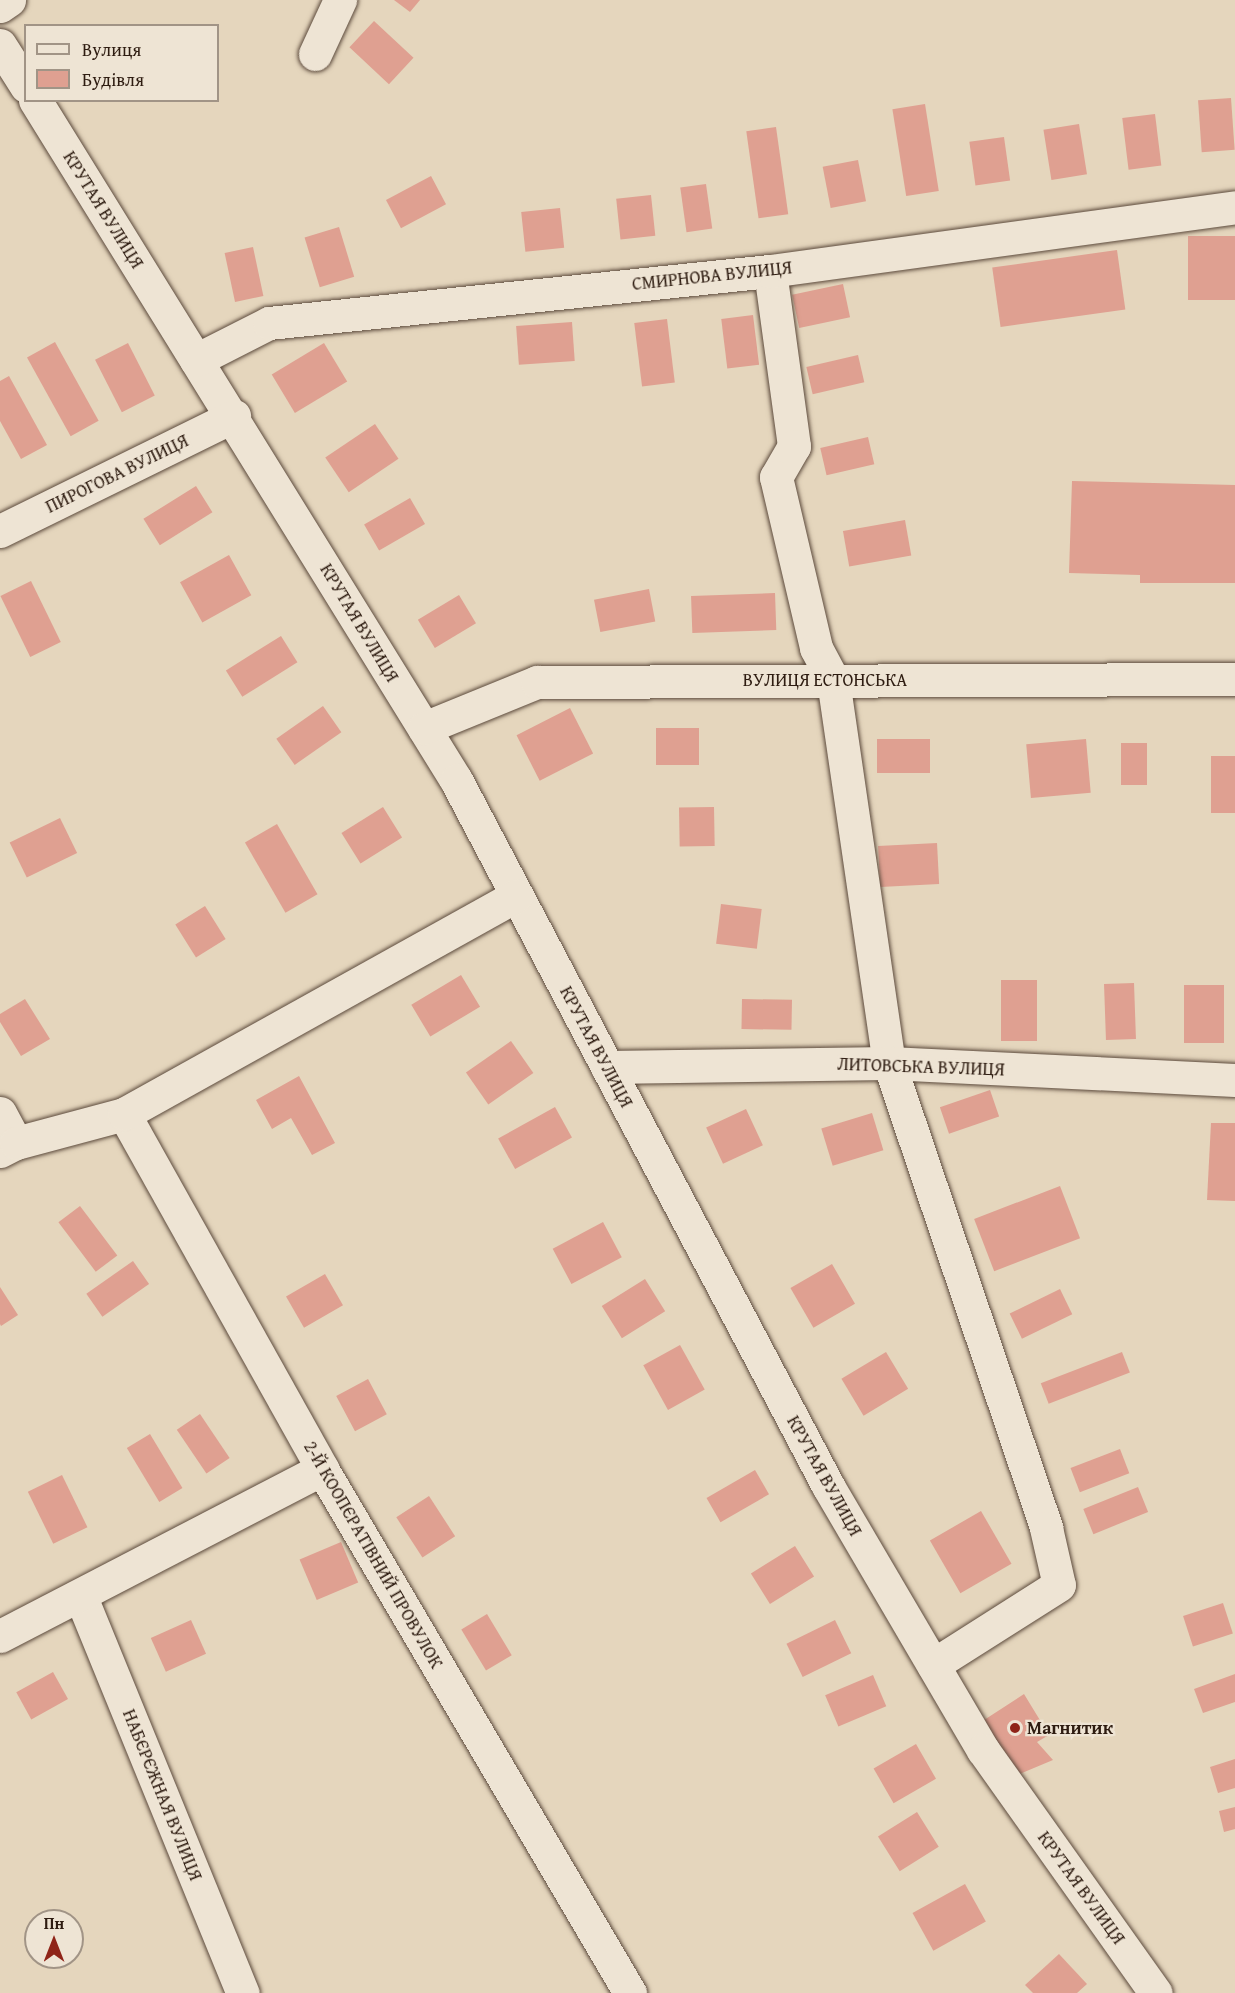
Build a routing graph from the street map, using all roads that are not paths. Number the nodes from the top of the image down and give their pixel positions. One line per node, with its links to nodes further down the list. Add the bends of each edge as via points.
1 (9, 0): 3 (street)
2 (340, 0): 5 (street)
3 (0, 6)
4 (0, 45): 6 (street)
5 (315, 54)
6 (24, 83)
7 (36, 102): 10 (street, КРУТАЯ ВУЛИЦЯ)
8 (1235, 207): 9 (street, СМИРНОВА ВУЛИЦЯ)
9 (770, 271): 10 (street, СМИРНОВА ВУЛИЦЯ, via 269,323); 14 (street, via 794,446 776,477 816,648)
10 (196, 360): 11 (street, КРУТАЯ ВУЛИЦЯ)
11 (234, 416): 12 (street, ПИРОГОВА ВУЛИЦЯ); 15 (street, КРУТАЯ ВУЛИЦЯ)
12 (0, 531)
13 (1235, 679): 14 (street, ВУЛИЦЯ ЕСТОНСЬКА)
14 (833, 680): 15 (street, ВУЛИЦЯ ЕСТОНСЬКА, via 537,682); 17 (street)
15 (424, 728): 16 (street, КРУТАЯ ВУЛИЦЯ)
16 (516, 896): 18 (street, КРУТАЯ ВУЛИЦЯ); 21 (street)
17 (889, 1063): 18 (street, ЛИТОВСЬКА ВУЛИЦЯ); 19 (street, ЛИТОВСЬКА ВУЛИЦЯ); 26 (street, via 1046,1528 1059,1585)
18 (607, 1067): 26 (street, КРУТАЯ ВУЛИЦЯ, via 828,1486)
19 (1235, 1080)
20 (0, 1113): 22 (street)
21 (124, 1114): 22 (street); 23 (street, 2-Й КООПЄРАТІВНИЙ ПРОВУЛОК)
22 (8, 1147)
23 (322, 1469): 24 (street); 28 (street, 2-Й КООПЄРАТІВНИЙ ПРОВУЛОК)
24 (81, 1597): 25 (street); 27 (street, НАБЄРЄЖНАЯ ВУЛИЦЯ)
25 (0, 1636)
26 (933, 1665): 29 (street, КРУТАЯ ВУЛИЦЯ, via 983,1750)
27 (243, 1993)
28 (630, 1993)
29 (1156, 1993)

